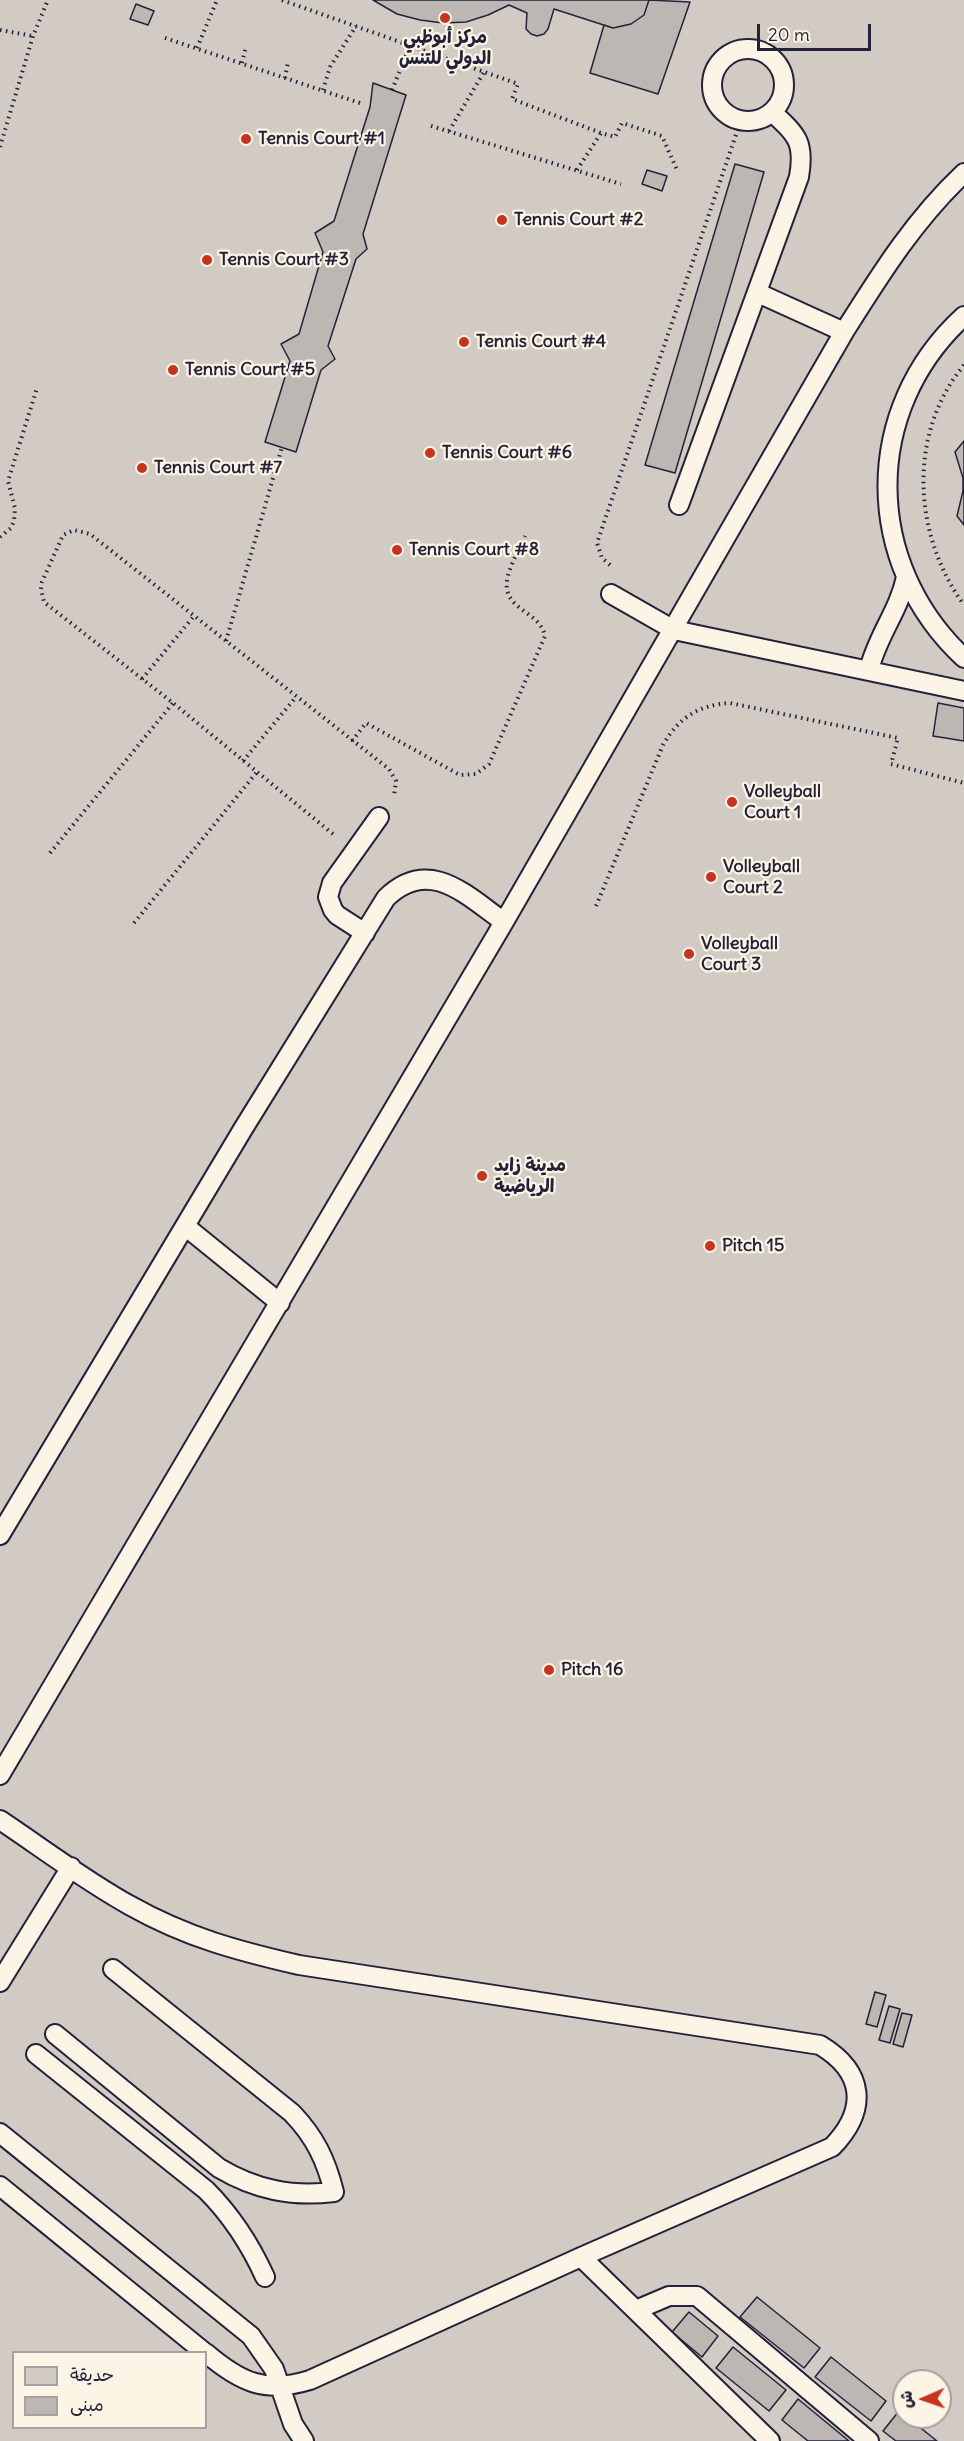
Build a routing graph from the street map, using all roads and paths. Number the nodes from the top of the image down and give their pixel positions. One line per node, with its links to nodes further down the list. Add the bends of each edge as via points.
1 (48, 0): 6 (path)
2 (217, 0): 10 (path)
3 (282, 0): 4 (path)
4 (356, 26): 9 (path); 15 (path, via 330,67)
5 (0, 30): 6 (path)
6 (33, 36): 23 (path)
7 (165, 38): 10 (path)
8 (246, 45): 12 (path)
9 (410, 46): 13 (path); 16 (path)
10 (197, 48): 12 (path)
11 (288, 62): 14 (path)
12 (242, 63): 14 (path)
13 (484, 72): 21 (path); 22 (path, via 518,84 512,99)
14 (285, 78): 15 (path)
15 (323, 90): 17 (path)
16 (392, 90)
17 (363, 104)
18 (772, 112): 19 (lane, via 763,118); 19 (lane, via 784,91 780,67 762,51 738,50 719,63 711,86 720,108); 28 (lane, via 791,129 802,156 799,177)
19 (741, 120): 38 (path, via 597,543 602,558 613,566 603,589)
20 (431, 126): 21 (path)
21 (448, 131): 24 (path)
22 (601, 133): 24 (path); 25 (path, via 615,137 622,123 662,136)
23 (0, 147)
24 (577, 170): 27 (path)
25 (677, 170)
26 (964, 173): 30 (lane, via 908,234)
27 (621, 184)
28 (758, 293): 30 (lane); 34 (lane)
29 (964, 316): 37 (lane, via 929,354 912,382 891,446 888,513)
30 (844, 332): 41 (lane)
31 (964, 364): 39 (path, via 942,399 930,430 923,496 927,529 937,560)
32 (37, 388): 36 (path, via 8,481 14,521)
33 (282, 447): 42 (path)
34 (679, 505)
35 (525, 536): 49 (path, via 507,576 507,590 517,607 540,623 545,636 489,764 476,774 460,775 366,723)
36 (0, 537)
37 (906, 578): 43 (lane, via 934,626); 44 (lane)
38 (611, 594): 41 (lane)
39 (964, 605)
40 (194, 616): 42 (path); 45 (path); 45 (path, via 90,534 74,530 63,535 42,582 44,602)
41 (674, 630): 44 (lane); 57 (lane)
42 (226, 642): 47 (path)
43 (964, 658)
44 (869, 670): 46 (lane)
45 (142, 679): 48 (path)
46 (964, 690)
47 (296, 697): 49 (path); 50 (path)
48 (173, 703): 50 (path); 55 (path)
49 (352, 741): 53 (path, via 389,769 396,781 394,794)
50 (243, 761): 51 (path)
51 (257, 772): 54 (path); 58 (path)
52 (964, 783): 56 (path, via 891,764 898,738 730,703 698,709 683,718 663,745)
53 (379, 817): 54 (lane)
54 (354, 852): 59 (lane, via 332,883 328,897 337,915)
55 (50, 853)
56 (596, 906)
57 (504, 922): 59 (lane, via 449,884 422,879 408,882 386,898); 61 (lane)
58 (134, 923)
59 (365, 933): 60 (lane)
60 (185, 1226): 61 (lane); 62 (lane)
61 (280, 1303): 63 (lane)
62 (0, 1535)
63 (0, 1775)
64 (0, 1820): 65 (lane)
65 (71, 1867): 67 (lane); 72 (lane, via 129,1905 178,1930 230,1949 299,1965 820,2045 838,2056 850,2072 856,2092 855,2113 846,2132 832,2147)
66 (113, 1969): 68 (lane, via 308,2129 321,2149 334,2192 286,2193 230,2174)
67 (0, 1982)
68 (55, 2034)
69 (36, 2054): 73 (lane, via 206,2190 240,2231)
70 (0, 2133): 77 (lane, via 251,2336 274,2369)
71 (0, 2186): 75 (lane)
72 (581, 2257): 74 (lane); 77 (lane, via 310,2380)
73 (265, 2277)
74 (636, 2310): 79 (lane); 80 (lane, via 669,2296 697,2296)
75 (203, 2351)
76 (207, 2355): 77 (lane, via 232,2375)
77 (280, 2387): 78 (lane, via 293,2424)
78 (304, 2441)
79 (770, 2441)
80 (869, 2441)

